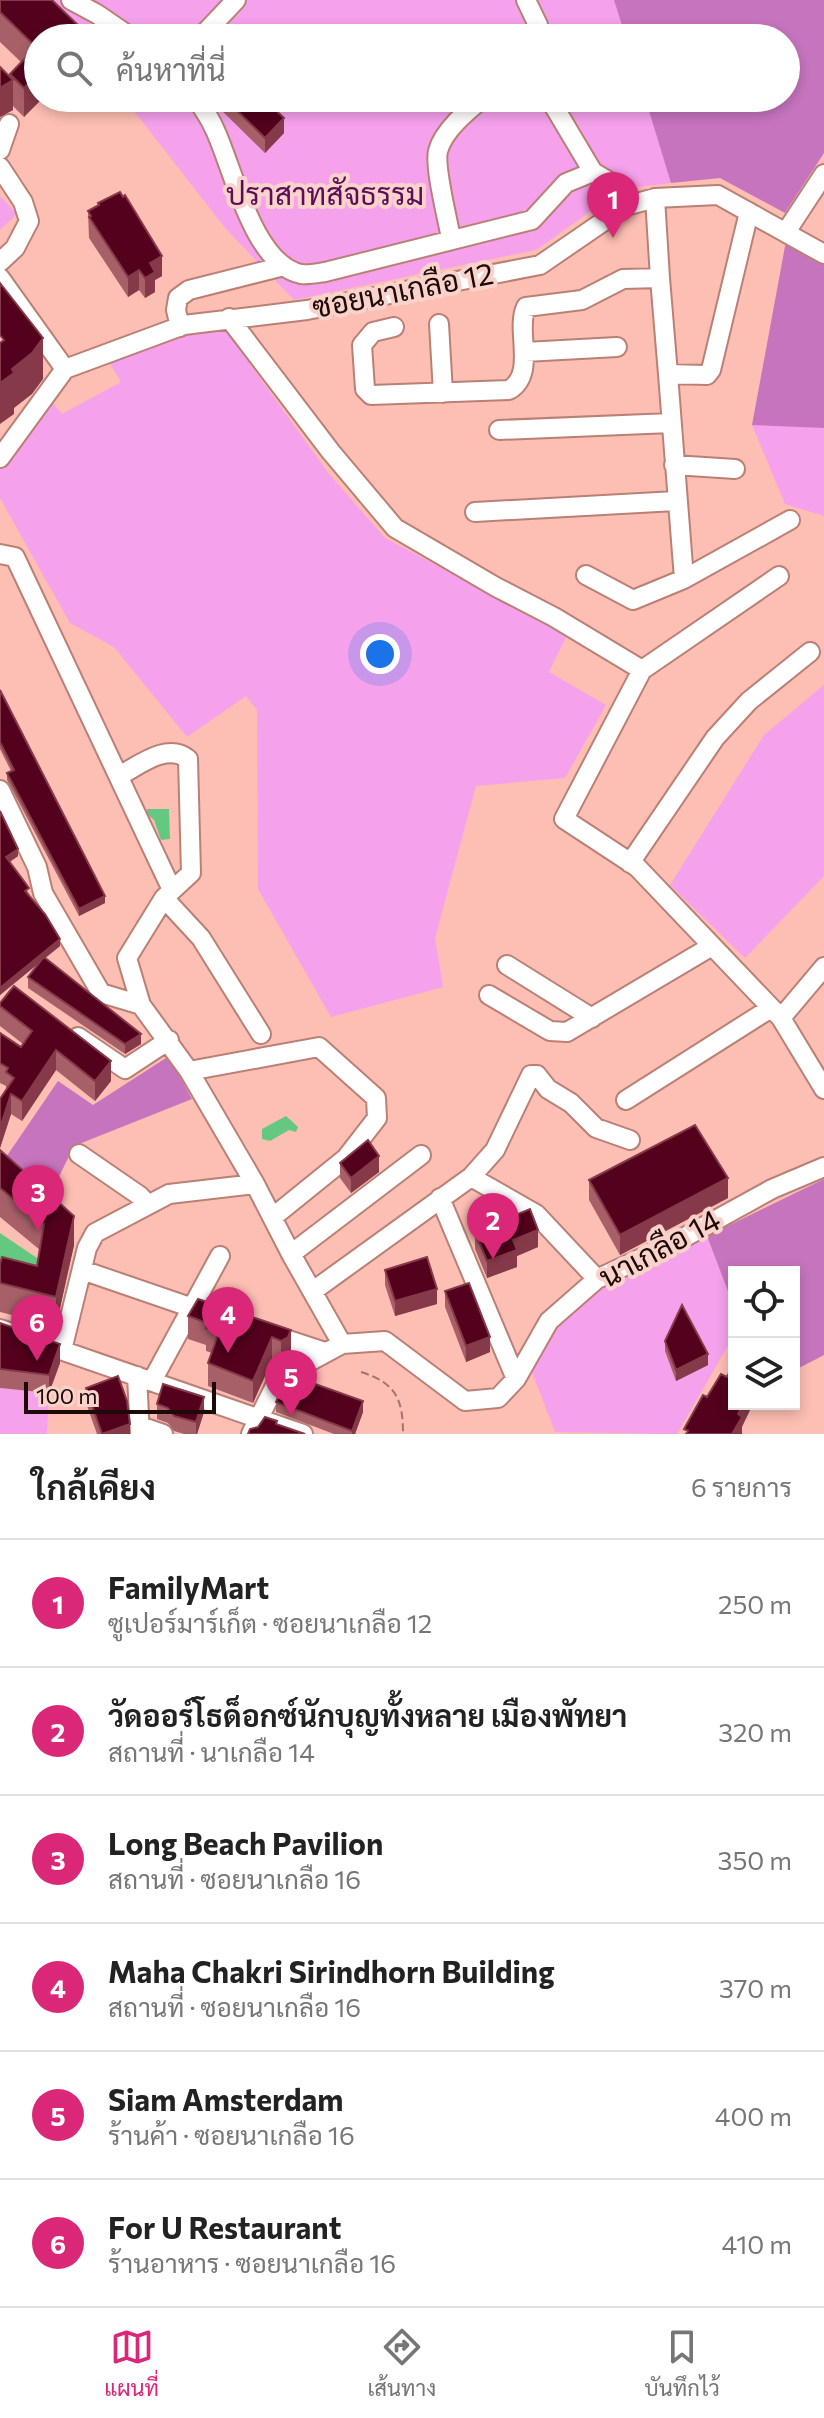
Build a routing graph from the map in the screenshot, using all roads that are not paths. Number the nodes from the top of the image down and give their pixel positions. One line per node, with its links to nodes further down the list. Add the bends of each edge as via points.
1 (71, 0): 4 (street)
2 (236, 0): 5 (street)
3 (526, 0): 6 (street)
4 (112, 24)
5 (213, 24)
6 (538, 24)
7 (204, 112): 24 (street, via 251,220)
8 (469, 112): 20 (street, via 438,150)
9 (557, 112): 13 (street)
10 (9, 124): 11 (street)
11 (0, 150)
12 (0, 167): 19 (street, via 27,210 29,221)
13 (593, 172): 16 (street, via 622,189); 20 (street, via 566,183 532,220)
14 (824, 174): 18 (street)
15 (655, 198): 16 (street, ซอยนาเกลือ 12); 17 (street, ซอยนาเกลือ 12, via 718,195); 26 (street)
16 (626, 206): 27 (street, ซอยนาเกลือ 12, via 540,265 307,310)
17 (749, 212): 18 (street, ซอยนาเกลือ 12); 34 (street, via 711,370 703,375)
18 (786, 232): 22 (street, ซอยนาเกลือ 12)
19 (21, 233): 21 (street); 23 (street)
20 (451, 239): 24 (street, via 325,272 301,274)
21 (0, 246)
22 (824, 254)
23 (0, 262)
24 (284, 266): 29 (street, via 189,290 178,298)
25 (0, 278): 33 (street)
26 (660, 278): 32 (street, via 623,279 582,300 526,307); 34 (street)
27 (229, 318): 29 (street, ซอยนาเกลือ 12); 49 (street, via 395,528)
28 (439, 324): 35 (street)
29 (180, 327): 33 (street, ซอยนาเกลือ 12)
30 (394, 327): 35 (street, via 373,332 362,345 367,393)
31 (617, 347): 32 (street)
32 (525, 352): 35 (street, via 513,388)
33 (65, 369): 38 (street)
34 (668, 374): 36 (street)
35 (443, 393)
36 (671, 423): 37 (street); 39 (street)
37 (499, 430)
38 (0, 458)
39 (674, 465): 40 (street); 41 (street)
40 (735, 469)
41 (676, 501): 42 (street); 47 (street)
42 (475, 512)
43 (790, 520): 47 (street)
44 (0, 554): 50 (street, via 15,557)
45 (586, 575): 47 (street, via 633,600)
46 (779, 576): 49 (street)
47 (684, 579)
48 (810, 652): 52 (street, via 749,701 715,738)
49 (642, 670): 52 (street, via 564,819)
50 (119, 776): 53 (street); 53 (street, via 160,754 183,754 188,759 192,868)
51 (0, 790): 58 (street, via 37,867 43,893 101,993)
52 (630, 863): 54 (street)
53 (168, 894): 58 (street, via 127,958); 62 (street)
54 (712, 946): 59 (street); 60 (street)
55 (507, 965): 60 (street)
56 (824, 967): 59 (street)
57 (489, 995): 60 (street, via 558,1034)
58 (141, 1005): 63 (street)
59 (776, 1013): 65 (street); 66 (street)
60 (592, 1018)
61 (61, 1025): 63 (street, via 125,1069)
62 (261, 1034)
63 (169, 1040): 64 (street)
64 (189, 1071): 72 (street); 75 (street, via 319,1047 376,1098 377,1118 346,1158)
65 (824, 1089)
66 (626, 1100)
67 (630, 1140): 71 (street, via 596,1128 533,1074 495,1150)
68 (79, 1154): 74 (street)
69 (421, 1155): 76 (street)
70 (824, 1167): 79 (street, นาเกลือ 14)
71 (471, 1177): 73 (street); 79 (street, via 536,1214)
72 (255, 1184): 74 (street, via 169,1194); 75 (street)
73 (440, 1198): 80 (street); 87 (street)
74 (147, 1204): 78 (street, via 90,1238)
75 (273, 1217): 76 (street)
76 (291, 1254): 80 (street)
77 (220, 1256): 81 (street)
78 (82, 1270): 81 (street); 84 (street)
79 (597, 1279): 87 (street, นาเกลือ 14, via 549,1321)
80 (313, 1291): 83 (street)
81 (193, 1308): 85 (street); 86 (street)
82 (0, 1329): 84 (street)
83 (342, 1344): 85 (street, นาเกลือ 14); 87 (street, นาเกลือ 14, via 385,1341 465,1401 498,1398)
84 (62, 1350): 86 (street)
85 (325, 1352): 88 (street, นาเกลือ 14, via 279,1378)
86 (144, 1379): 88 (street); 89 (street)
87 (516, 1379)
88 (255, 1426): 91 (street)
89 (140, 1430): 90 (street)
90 (163, 1434)
91 (303, 1434)

